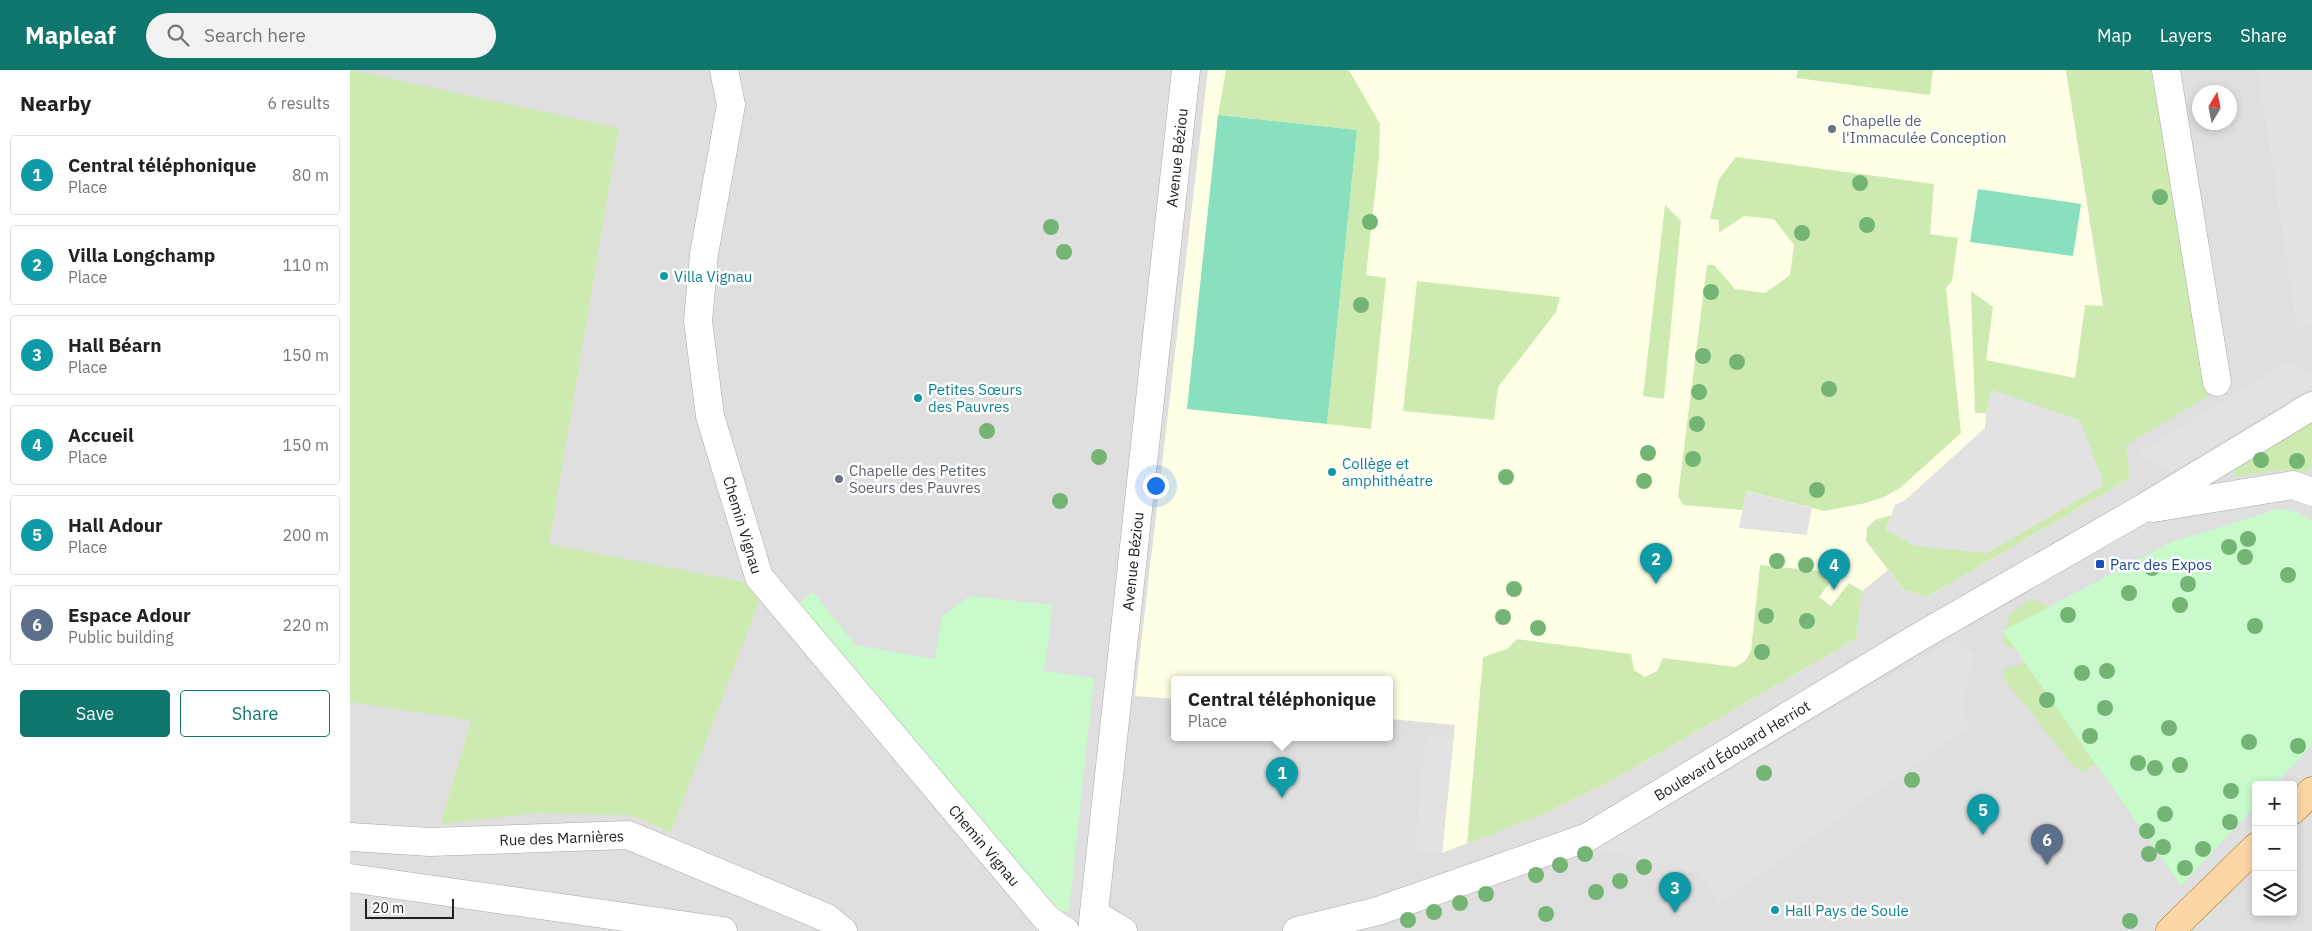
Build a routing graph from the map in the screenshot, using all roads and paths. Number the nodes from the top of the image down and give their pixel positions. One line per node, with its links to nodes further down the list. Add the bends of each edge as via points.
1 (724, 70): 16 (street, Chemin Vignau, via 731,105 704,254 698,321 710,416 759,577 1047,919)
2 (1186, 70): 13 (street, Avenue Béziou)
3 (2166, 70): 4 (street)
4 (2217, 382)
5 (2312, 406): 7 (street, Boulevard Édouard Herriot)
6 (2312, 492): 7 (street, Boulevard Édouard Herriot, via 2293,485)
7 (2140, 510): 18 (street, Boulevard Édouard Herriot, via 1919,637 1588,837 1378,911)
8 (2312, 791): 9 (main road)
9 (2297, 806)
10 (350, 837): 15 (street, Rue des Marnières, via 430,842 628,835 827,918)
11 (2252, 851): 19 (main road)
12 (350, 878): 14 (street)
13 (1093, 923): 17 (street)
14 (723, 931)
15 (843, 931)
16 (1065, 931)
17 (1123, 931)
18 (1297, 931)
19 (2170, 931)

